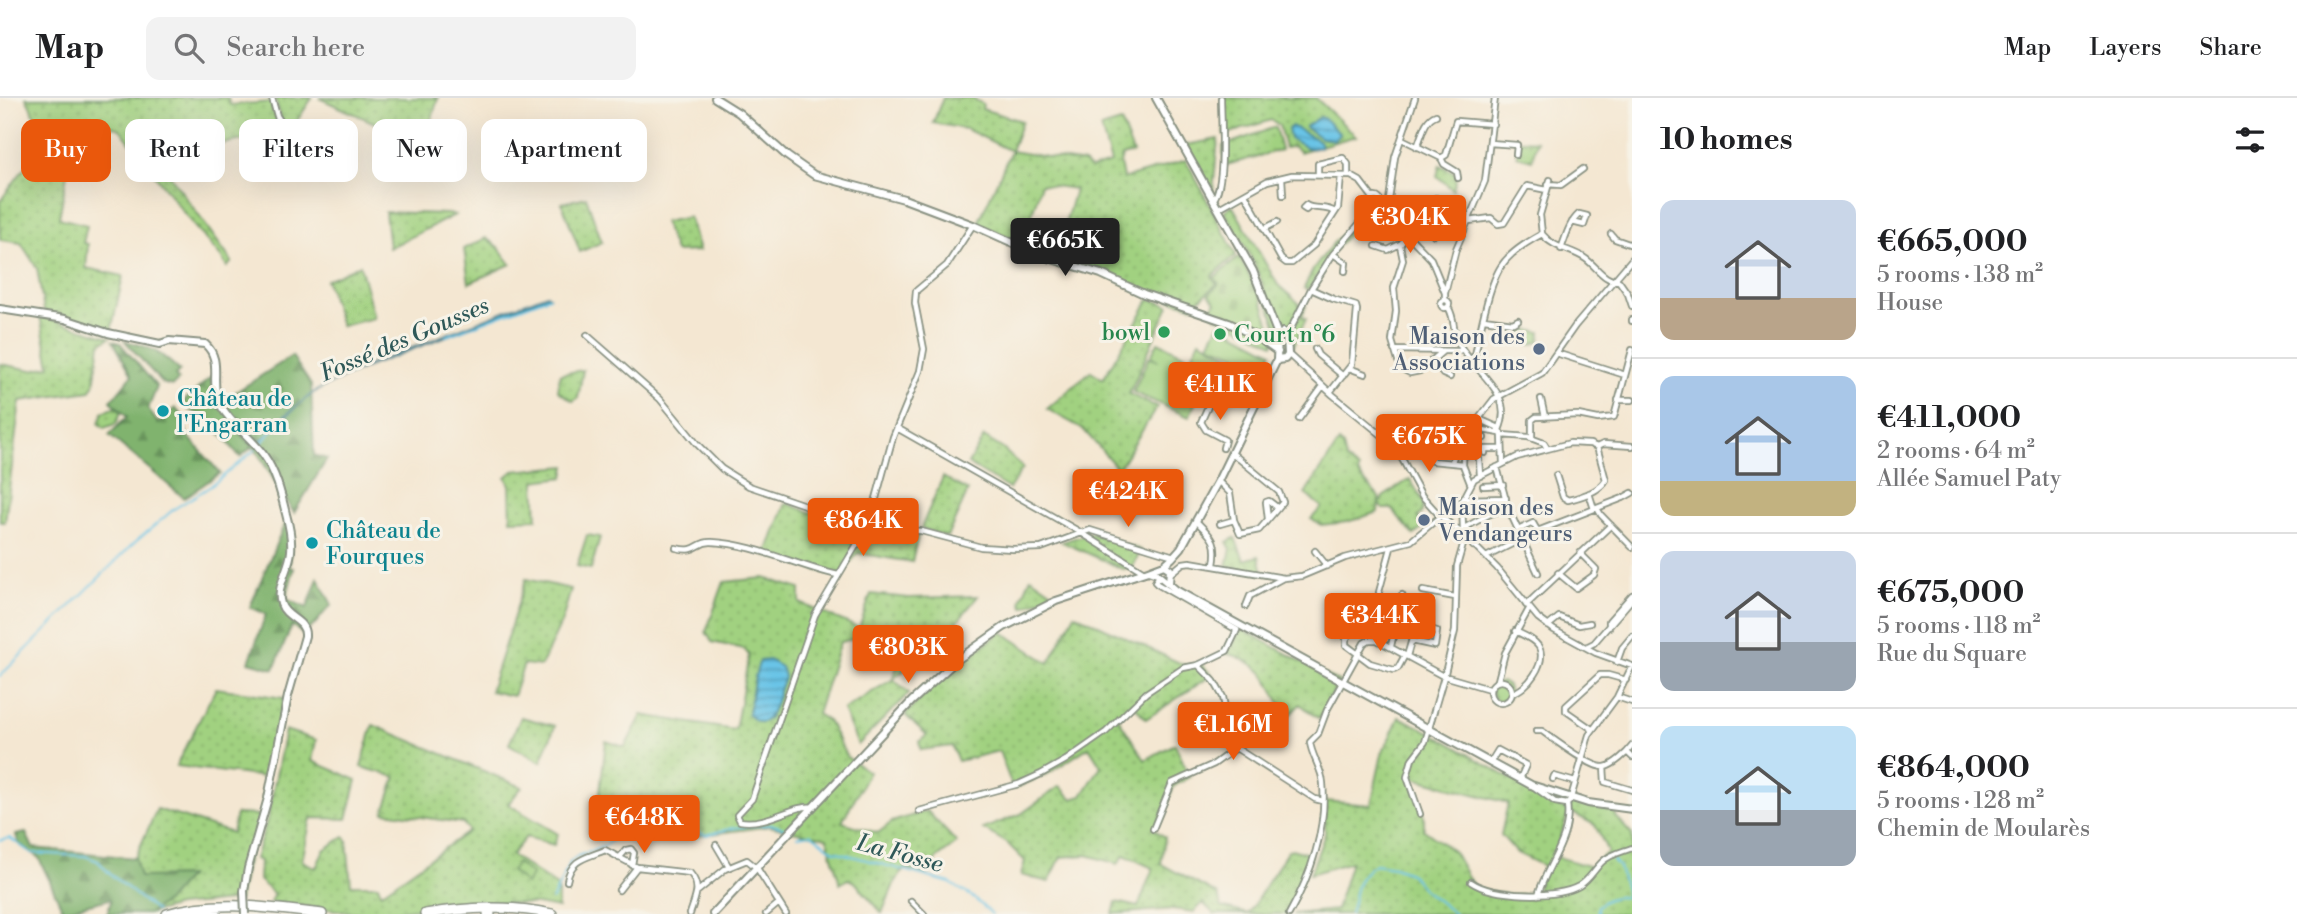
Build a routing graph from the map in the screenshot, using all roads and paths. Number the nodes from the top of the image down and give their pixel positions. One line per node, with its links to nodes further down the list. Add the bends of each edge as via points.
1 (272, 98): 8 (street)
2 (715, 98): 36 (street, via 804,170)
3 (1156, 98): 25 (street)
4 (1222, 98): 25 (street, via 1221,167)
5 (1415, 98): 10 (street)
6 (1496, 98): 9 (street)
7 (1436, 115): 12 (street, via 1428,121)
8 (279, 119)
9 (1493, 124): 11 (street); 14 (street, via 1456,121 1446,155)
10 (1402, 139): 12 (street); 27 (street, via 1388,204)
11 (1490, 143): 13 (street, via 1518,143); 32 (street, via 1485,181)
12 (1418, 147): 14 (street)
13 (1516, 155)
14 (1441, 158): 20 (street)
15 (1583, 169): 21 (street, via 1561,185)
16 (1318, 175): 17 (street, via 1318,164 1343,158); 18 (street); 19 (street)
17 (1348, 175): 18 (street); 24 (street, via 1360,181)
18 (1341, 176): 31 (street)
19 (1282, 178): 22 (street); 23 (street)
20 (1458, 178)
21 (1548, 185): 32 (street, via 1527,187 1504,223 1491,218); 40 (street, via 1540,220)
22 (1245, 194): 28 (street); 37 (street)
23 (1283, 195)
24 (1373, 198): 27 (street); 30 (street)
25 (1214, 199): 28 (street)
26 (1309, 207): 31 (street)
27 (1383, 207): 30 (street); 39 (street)
28 (1219, 208): 57 (street)
29 (1436, 208): 35 (street)
30 (1372, 209): 47 (street)
31 (1335, 212): 37 (street, via 1314,246 1292,263 1281,259)
32 (1469, 221): 38 (street)
33 (1277, 222): 37 (street)
34 (1572, 222): 46 (street)
35 (1442, 224): 38 (street); 42 (street)
36 (973, 225): 65 (street, via 1042,256 1228,323); 84 (street, via 947,265 916,291 923,349 920,371)
37 (1264, 229)
38 (1464, 231): 52 (street)
39 (1408, 234): 43 (street); 52 (street, via 1433,263)
40 (1542, 234): 46 (street); 55 (street, via 1501,266)
41 (1611, 234): 44 (street)
42 (1434, 235)
43 (1400, 244): 45 (street, via 1388,250); 61 (street, via 1402,263 1394,288)
44 (1632, 245)
45 (1376, 246)
46 (1561, 249): 50 (street, via 1586,259)
47 (1334, 254): 49 (street, via 1346,264); 51 (street)
48 (1632, 259): 50 (street)
49 (1345, 271)
50 (1613, 281): 53 (street, via 1624,287); 64 (street)
51 (1311, 289): 57 (street, via 1292,328); 68 (street, via 1356,306)
52 (1445, 293): 60 (street)
53 (1632, 306)
54 (0, 309): 214 (street, bridge, via 65,319 160,344 205,344 214,354 216,395 221,405 274,472 291,551 280,598 282,608 302,624 305,636 248,868)
55 (1484, 319): 56 (street); 66 (street)
56 (1518, 320)
57 (1282, 333): 65 (street); 65 (street)
58 (587, 335): 126 (street, via 660,399 732,476 761,491)
59 (1315, 349): 71 (street)
60 (1462, 349): 63 (street); 66 (street)
61 (1394, 350): 63 (street); 67 (street, via 1410,373)
62 (1632, 350): 70 (street)
63 (1443, 351): 67 (street)
64 (1556, 353): 70 (street); 76 (street, via 1536,377)
65 (1281, 354): 74 (street); 99 (street)
66 (1471, 359): 76 (street)
67 (1432, 360): 72 (street)
68 (1349, 368): 69 (street); 71 (street)
69 (1366, 374)
70 (1625, 375): 78 (street)
71 (1343, 376): 75 (street)
72 (1450, 377)
73 (1219, 382): 94 (street, via 1201,420 1206,430 1225,440)
74 (1322, 386): 75 (street); 81 (street)
75 (1330, 393): 91 (street)
76 (1498, 396): 82 (street); 86 (street, via 1503,412)
77 (1541, 398): 80 (street)
78 (1618, 400): 79 (street); 80 (street, via 1614,417)
79 (1632, 400)
80 (1545, 416): 87 (street, via 1532,419)
81 (1299, 419)
82 (1479, 419): 85 (street); 86 (street)
83 (1430, 426): 90 (street)
84 (897, 428): 126 (street); 128 (street)
85 (1471, 428): 86 (street); 88 (street)
86 (1500, 431): 87 (street); 97 (street)
87 (1532, 437): 95 (street)
88 (1463, 438): 90 (street); 101 (street)
89 (1484, 438): 100 (street, via 1474,438)
90 (1428, 445): 91 (street); 102 (street, via 1432,461)
91 (1395, 446): 120 (street, via 1422,496)
92 (1632, 446): 93 (street)
93 (1597, 447): 95 (street, via 1570,443); 112 (street, via 1606,481)
94 (1223, 448)
95 (1546, 448): 103 (street)
96 (1485, 449): 97 (street)
97 (1502, 449): 103 (street)
98 (1447, 452): 102 (street, via 1454,456)
99 (1232, 453): 108 (street); 117 (street, via 1282,494)
100 (1477, 455): 101 (street); 107 (street)
101 (1464, 456): 104 (street)
102 (1452, 462): 104 (street)
103 (1503, 464): 105 (street)
104 (1463, 465): 109 (street)
105 (1497, 467): 107 (street); 110 (street)
106 (1556, 475): 112 (street, via 1565,499)
107 (1480, 476): 109 (street)
108 (1218, 481): 122 (street, via 1230,493); 123 (street)
109 (1471, 484): 115 (street)
110 (1503, 485): 111 (street); 114 (street)
111 (1483, 486)
112 (1589, 493): 119 (street)
113 (1632, 493): 119 (street)
114 (1506, 498): 115 (street); 118 (street)
115 (1463, 502): 116 (street); 120 (street); 129 (street)
116 (1471, 507)
117 (1278, 508): 121 (street); 121 (street, via 1266,502)
118 (1508, 508): 127 (street); 129 (street)
119 (1596, 508): 125 (street); 127 (street, via 1541,530 1533,523)
120 (1440, 516): 129 (street); 135 (street, via 1414,539)
121 (1269, 519): 122 (street, via 1259,530 1243,534)
122 (1234, 520): 124 (street)
123 (1196, 521): 132 (street); 141 (street, via 1216,545)
124 (1220, 524)
125 (1611, 525): 133 (street); 137 (street)
126 (867, 528): 128 (street, via 921,531 964,544 1004,549 1047,547); 147 (street)
127 (1518, 530): 130 (street)
128 (1080, 532): 138 (street, via 1090,530); 143 (street)
129 (1463, 533): 131 (street); 131 (street, via 1475,534 1479,542); 152 (street)
130 (1522, 539): 139 (street); 145 (street)
131 (1473, 546): 139 (street)
132 (1181, 547): 138 (street); 140 (street)
133 (1632, 547)
134 (676, 548): 147 (street, via 692,550 711,542 772,554)
135 (1391, 548): 142 (street); 150 (street)
136 (1315, 551): 142 (street)
137 (1580, 553): 146 (street); 146 (street, via 1595,567 1594,575 1576,588)
138 (1173, 557): 144 (street)
139 (1486, 557): 155 (street)
140 (1187, 562): 141 (street); 144 (street)
141 (1214, 565): 148 (street)
142 (1327, 566): 148 (street)
143 (1146, 571): 144 (street); 193 (street, via 1041,608 957,660 912,701)
144 (1166, 572): 167 (street, via 1157,584 1237,630 1227,651); 172 (street, via 1176,590)
145 (1538, 572)
146 (1558, 573): 155 (street)
147 (838, 575): 193 (street, via 815,615 752,799 737,816 740,821 755,822 807,806)
148 (1284, 578): 154 (street, via 1250,596)
149 (1423, 590): 152 (street)
150 (1379, 592)
151 (1402, 595): 157 (street, via 1406,604 1420,611)
152 (1455, 597): 169 (street, via 1455,631)
153 (1632, 597): 163 (street)
154 (1246, 606)
155 (1528, 607): 158 (street); 159 (street)
156 (1590, 623): 158 (street, via 1579,625 1560,617)
157 (1416, 625): 161 (street); 161 (street, via 1438,634 1433,647)
158 (1548, 626): 163 (street)
159 (1515, 631): 170 (street); 174 (street, via 1536,643 1541,657 1529,681)
160 (1632, 636): 166 (street)
161 (1412, 642): 165 (street)
162 (1391, 646): 164 (street, via 1369,640); 164 (street, via 1397,620 1365,608 1346,641); 165 (street)
163 (1586, 648): 166 (street)
164 (1358, 654): 165 (street, via 1394,670); 172 (street)
165 (1406, 656): 169 (street)
166 (1617, 662): 168 (street)
167 (1198, 665): 181 (street, via 1223,697); 195 (street, via 1183,668 1146,693 1106,732 1041,774)
168 (1632, 666): 171 (street)
169 (1444, 676): 173 (street); 177 (street)
170 (1498, 680): 173 (street); 174 (street, via 1509,683)
171 (1626, 680): 175 (street); 178 (street, via 1600,675 1566,706 1566,711)
172 (1343, 682): 177 (street); 191 (street, via 1310,744 1322,778)
173 (1489, 689): 174 (street, via 1492,699 1500,703)
174 (1512, 692)
175 (1618, 697): 176 (street); 178 (street)
176 (1632, 702)
177 (1430, 729): 185 (street); 196 (street, via 1407,777)
178 (1592, 729): 184 (street)
179 (1536, 731): 184 (street)
180 (1632, 746): 182 (street)
181 (1236, 748): 191 (street); 197 (street, via 1214,764 1174,781)
182 (1627, 752): 183 (street); 186 (street)
183 (1632, 757)
184 (1581, 758): 186 (street); 189 (street)
185 (1490, 763): 188 (street); 188 (street, via 1498,750 1513,757 1526,765)
186 (1604, 767): 190 (street, via 1605,782)
187 (1554, 776): 189 (street)
188 (1520, 779): 192 (street)
189 (1575, 782): 192 (street)
190 (1632, 790)
191 (1323, 801): 227 (street, via 1321,836)
192 (1569, 802): 194 (street); 208 (street, via 1563,840)
193 (814, 808): 203 (street)
194 (1632, 809)
195 (919, 811)
196 (1420, 814)
197 (1153, 829)
198 (716, 845): 202 (street)
199 (1632, 848): 208 (street, via 1608,858 1575,888)
200 (619, 858): 201 (street); 201 (street, via 631,849); 204 (street, via 605,850 580,859 570,869)
201 (635, 866): 206 (street); 207 (street, via 690,873)
202 (729, 867): 203 (street, via 747,860); 207 (street)
203 (757, 868): 210 (street); 223 (street)
204 (567, 881)
205 (1471, 882): 208 (street, via 1500,893)
206 (620, 890)
207 (698, 891): 222 (street)
208 (1538, 895)
209 (911, 901): 226 (street)
210 (779, 903): 224 (street); 225 (street)
211 (442, 911): 217 (highway); 220 (highway, via 511,907); 221 (highway, via 512,905)
212 (167, 914): 216 (highway, via 230,905)
213 (194, 914): 215 (highway, via 230,910)
214 (245, 914)
215 (278, 914)
216 (321, 914)
217 (425, 914)
218 (462, 914): 219 (highway)
219 (526, 914)
220 (552, 914)
221 (562, 914)
222 (690, 914)
223 (713, 914)
224 (766, 914)
225 (786, 914)
226 (924, 914)
227 (1289, 914)

